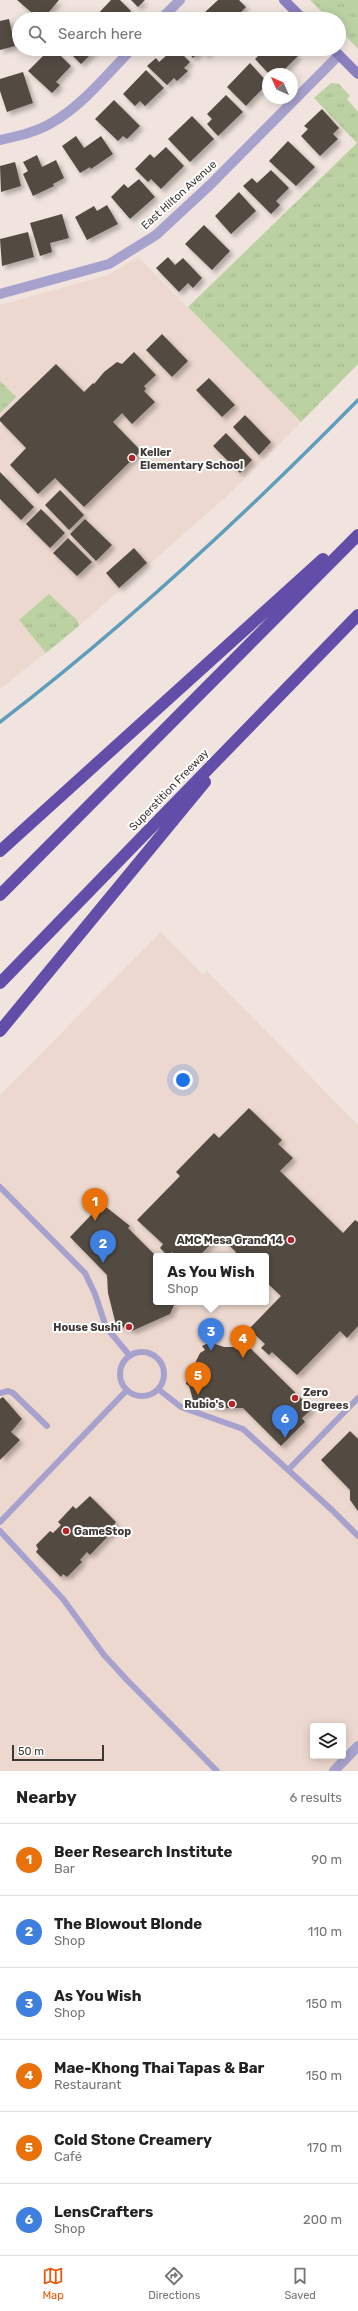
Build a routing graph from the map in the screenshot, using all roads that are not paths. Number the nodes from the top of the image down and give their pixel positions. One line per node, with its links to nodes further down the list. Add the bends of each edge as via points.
1 (180, 0): 3 (street)
2 (284, 0): 4 (street)
3 (168, 12)
4 (296, 12)
5 (125, 56): 9 (street, via 74,107 52,123 26,134)
6 (332, 56): 10 (street, East Hilton Avenue, via 210,185 156,235 109,264)
7 (340, 56): 8 (street)
8 (358, 74)
9 (0, 140)
10 (0, 294)
11 (358, 527): 15 (highway)
12 (358, 535): 16 (highway)
13 (358, 615): 14 (highway, Superstition Freeway)
14 (260, 715): 17 (highway, Superstition Freeway); 18 (highway)
15 (0, 851)
16 (0, 895)
17 (0, 983)
18 (0, 1031)
19 (0, 1187): 20 (lane, via 85,1273 106,1327)
20 (130, 1356): 21 (lane, via 143,1352 156,1357 164,1369 164,1376); 22 (lane, via 122,1366 121,1373 121,1379)
21 (158, 1389): 22 (lane, via 147,1396 133,1394); 26 (lane, via 181,1407 243,1429)
22 (128, 1390): 27 (lane)
23 (0, 1393): 25 (lane, via 13,1393)
24 (358, 1398): 26 (lane)
25 (47, 1426)
26 (288, 1470): 29 (lane)
27 (0, 1522)
28 (0, 1531): 31 (lane, via 63,1599 104,1655)
29 (358, 1536)
30 (358, 1746): 32 (street)
31 (217, 1771)
32 (334, 1771)

